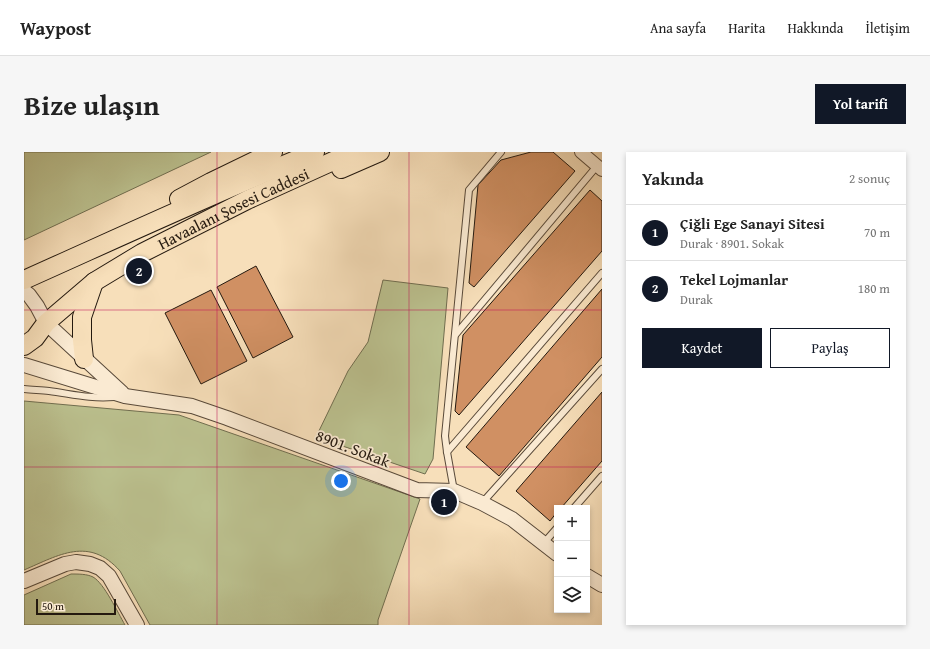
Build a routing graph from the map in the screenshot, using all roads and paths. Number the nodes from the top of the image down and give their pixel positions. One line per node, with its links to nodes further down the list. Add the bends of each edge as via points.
1 (273, 152): 8 (main road, via 190,193)
2 (315, 152): 8 (main road, Havaalanı Şosesi Caddesi)
3 (353, 152): 9 (main road, Havaalanı Şosesi Caddesi, via 247,200)
4 (380, 152): 9 (main road, via 222,226)
5 (501, 152): 15 (lane, via 469,190)
6 (581, 152): 7 (street)
7 (600, 168): 15 (lane)
8 (128, 233): 11 (main road, Havaalanı Şosesi Caddesi)
9 (142, 253): 12 (main road, Havaalanı Şosesi Caddesi)
10 (602, 273): 22 (lane)
11 (24, 280)
12 (94, 282): 14 (main road, Havaalanı Şosesi Caddesi); 17 (main road, via 82,317)
13 (24, 291): 14 (street, via 29,294)
14 (46, 323): 16 (main road, Havaalanı Şosesi Caddesi, via 35,338); 17 (street)
15 (456, 334): 22 (lane, via 445,436)
16 (24, 346)
17 (84, 359): 21 (street)
18 (24, 365): 21 (street, 8901. Sokak)
19 (602, 369): 25 (lane)
20 (24, 389): 21 (lane, via 47,390 90,398)
21 (125, 396): 24 (street, 8901. Sokak, via 192,406 416,490)
22 (447, 452): 24 (lane)
23 (602, 476): 26 (lane)
24 (454, 491): 25 (street, 8901. Sokak)
25 (482, 503): 28 (street, 8901. Sokak, via 512,519)
26 (577, 505)
27 (554, 531): 28 (lane)
28 (543, 544): 29 (street, 8901. Sokak)
29 (554, 552)
30 (589, 577): 32 (street)
31 (24, 581): 33 (street, via 65,564 90,564 109,576)
32 (602, 585)
33 (137, 625)

